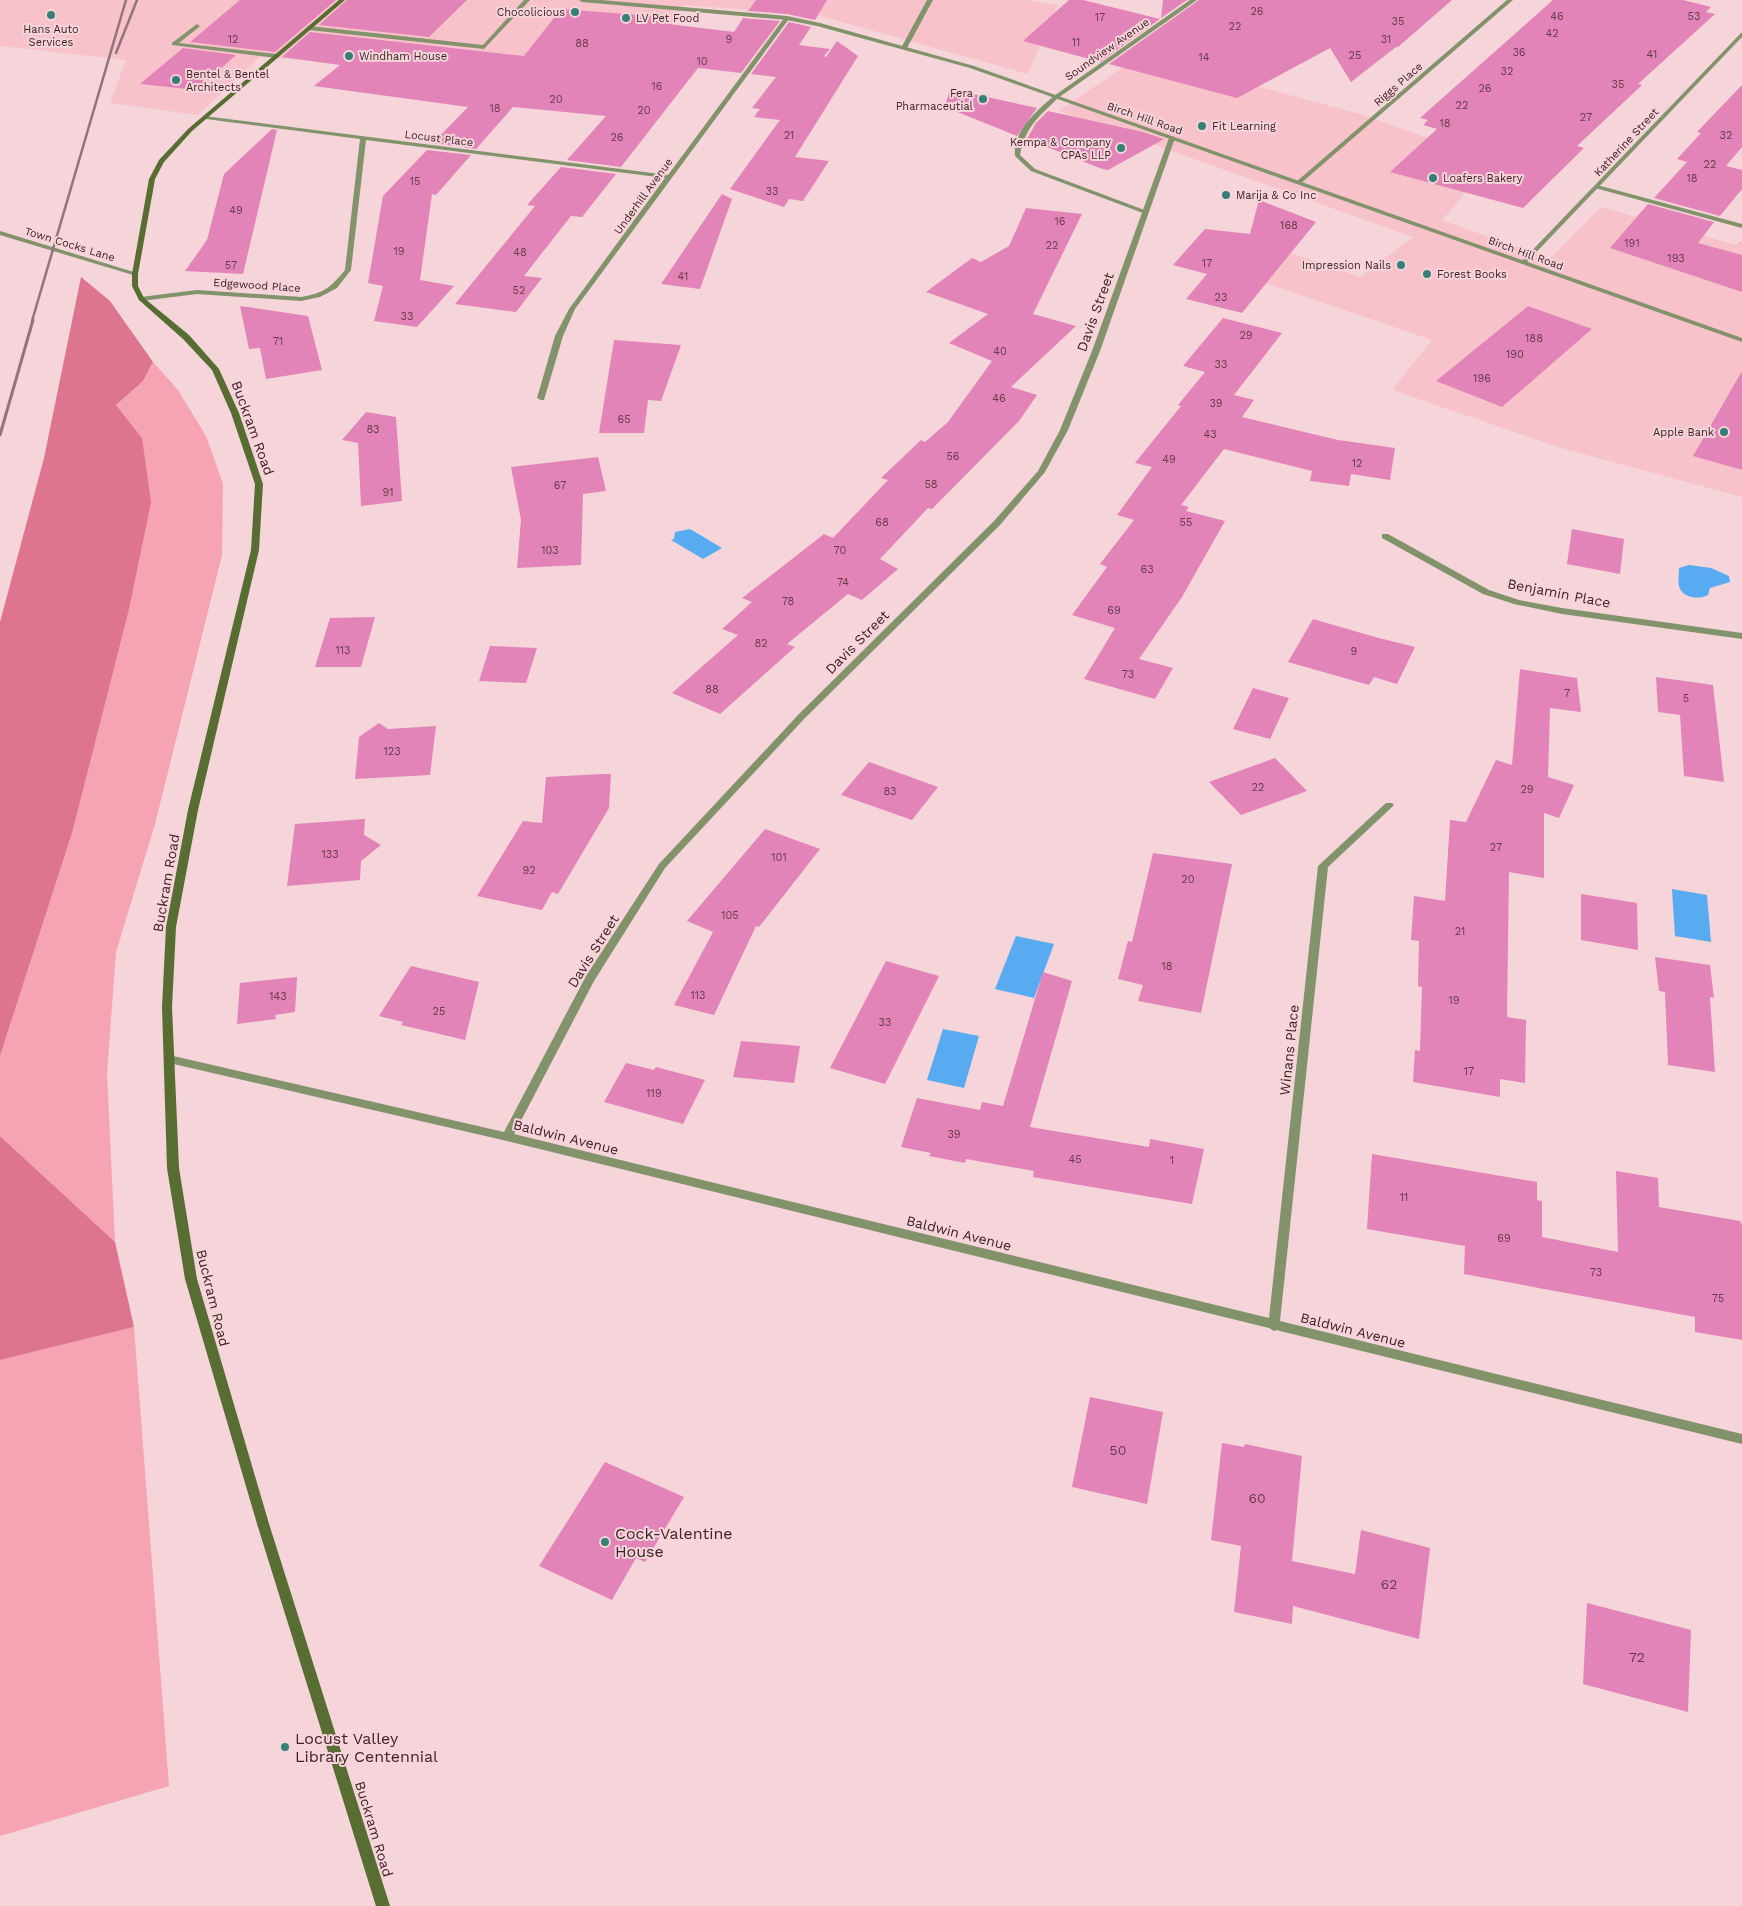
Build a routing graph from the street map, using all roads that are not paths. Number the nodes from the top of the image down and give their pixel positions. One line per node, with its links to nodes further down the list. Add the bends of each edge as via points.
1 (342, 0): 9 (main road)
2 (527, 0): 9 (street, via 484,47)
3 (582, 0): 7 (street, Birch Hill Road)
4 (930, 0): 11 (street)
5 (1194, 0): 13 (street, Soundview Avenue)
6 (1510, 0): 18 (street, Riggs Place)
7 (786, 18): 11 (street, Birch Hill Road); 17 (street, Underhill Avenue)
8 (197, 26): 12 (street, via 174,44)
9 (309, 28): 12 (main road)
10 (1742, 34): 19 (street, Katherine Street)
11 (904, 48): 13 (street, Birch Hill Road, via 972,67)
12 (277, 56): 14 (main road)
13 (1056, 97): 16 (street, Birch Hill Road); 20 (street, Soundview Avenue, via 1034,115 1019,141 1017,155 1033,170)
14 (206, 117): 15 (street, Locust Place); 24 (main road, via 173,146 152,179)
15 (363, 138): 17 (street, Locust Place); 25 (street, Edgewood Place, via 348,270 335,287 318,296 301,299 197,292)
16 (1172, 138): 18 (street, Birch Hill Road); 20 (street, Davis Street)
17 (670, 177): 27 (street, Underhill Avenue, via 572,309 559,336)
18 (1298, 183): 23 (street, Birch Hill Road)
19 (1597, 187): 21 (street); 23 (street, Katherine Street)
20 (1146, 212): 32 (street, Davis Street, via 1064,430 1041,472 997,523 802,716 662,866 590,979)
21 (1742, 226)
22 (0, 233): 24 (street, Town Cocks Lane)
23 (1523, 263): 26 (street, Birch Hill Road)
24 (135, 274): 25 (main road, via 135,286)
25 (141, 299): 31 (main road, Buckram Road, via 186,337 215,369 235,413 259,484 255,550 193,810 171,927 167,1007)
26 (1742, 340)
27 (541, 398)
28 (1385, 536): 29 (street, Benjamin Place, via 1486,592 1517,602)
29 (1742, 636)
30 (1389, 805): 33 (street, Winans Place, via 1323,866)
31 (169, 1060): 32 (street, Baldwin Avenue); 35 (main road, Buckram Road, via 173,1168 191,1279)
32 (507, 1138): 33 (street, Baldwin Avenue)
33 (1274, 1326): 34 (street, Baldwin Avenue)
34 (1742, 1439)
35 (382, 1906)

